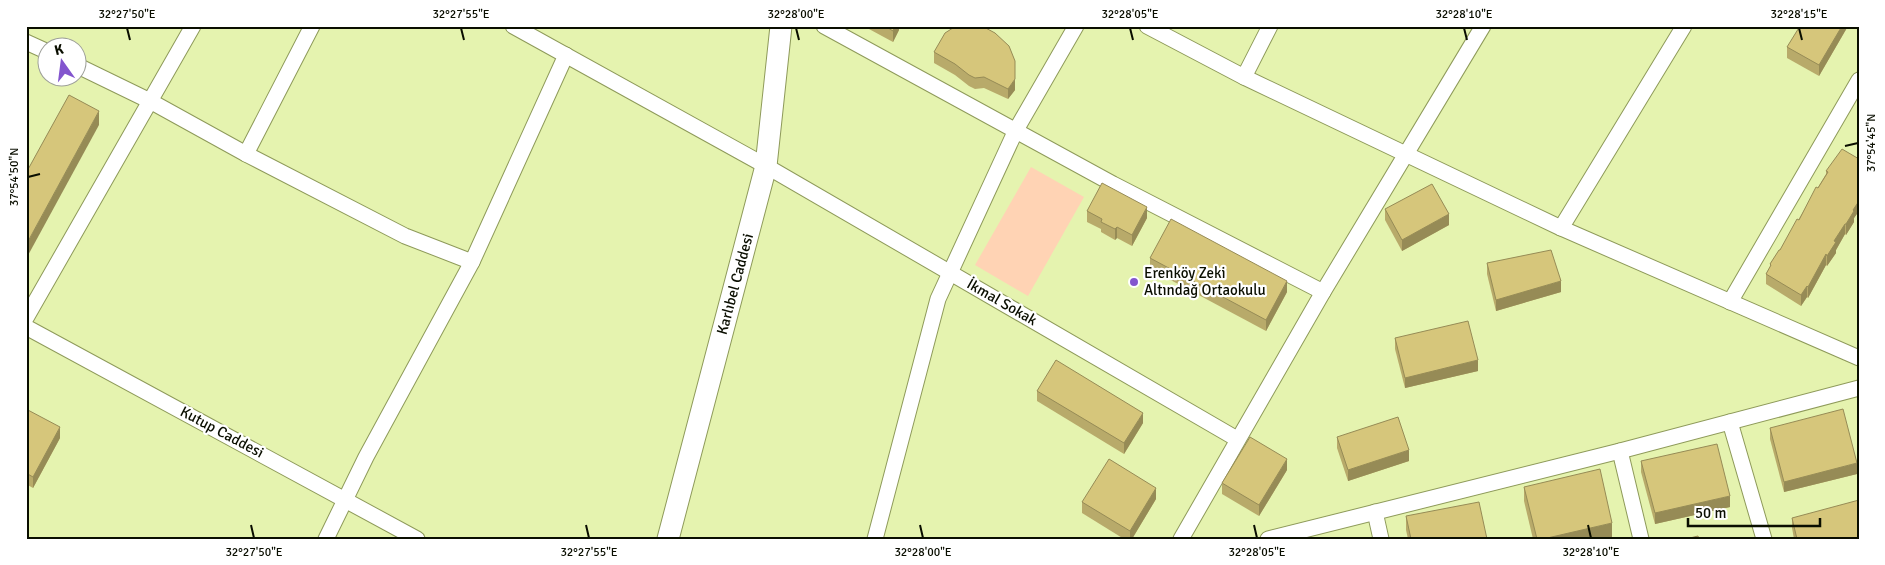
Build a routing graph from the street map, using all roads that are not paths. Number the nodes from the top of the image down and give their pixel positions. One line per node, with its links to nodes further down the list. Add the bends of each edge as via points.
1 (193, 26): 17 (street)
2 (312, 26): 19 (street)
3 (513, 26): 13 (street, İkmal Sokak)
4 (781, 26): 21 (street, Karlıbel Caddesi)
5 (824, 26): 18 (street)
6 (1076, 26): 18 (street)
7 (1146, 26): 15 (street)
8 (1270, 26): 15 (street)
9 (1483, 26): 20 (street)
10 (1684, 26): 22 (street)
11 (26, 42): 12 (street)
12 (38, 47)
13 (566, 55): 21 (street, İkmal Sokak); 23 (street)
14 (88, 71): 17 (street)
15 (1244, 77): 20 (street)
16 (1859, 80): 26 (street)
17 (150, 101): 19 (street); 27 (street)
18 (1016, 130): 24 (street); 25 (street)
19 (246, 154): 23 (street, via 405,236)
20 (1407, 155): 22 (street); 25 (street)
21 (766, 166): 24 (street, İkmal Sokak); 38 (street, Karlıbel Caddesi)
22 (1561, 228): 26 (street)
23 (472, 262): 34 (street)
24 (951, 273): 32 (street, İkmal Sokak); 39 (street, via 938,299)
25 (1323, 292): 32 (street)
26 (1730, 302): 29 (street)
27 (26, 318)
28 (26, 327): 34 (street, Kutup Caddesi)
29 (1859, 358)
30 (1858, 390): 31 (street)
31 (1730, 422): 33 (street); 44 (street)
32 (1237, 439): 40 (street)
33 (1620, 451): 35 (street); 43 (street)
34 (346, 499): 36 (street); 37 (street, Kutup Caddesi)
35 (1375, 512): 41 (street); 42 (street)
36 (326, 539)
37 (417, 539)
38 (668, 539)
39 (875, 539)
40 (1181, 539)
41 (1268, 539)
42 (1380, 539)
43 (1641, 539)
44 (1764, 539)

